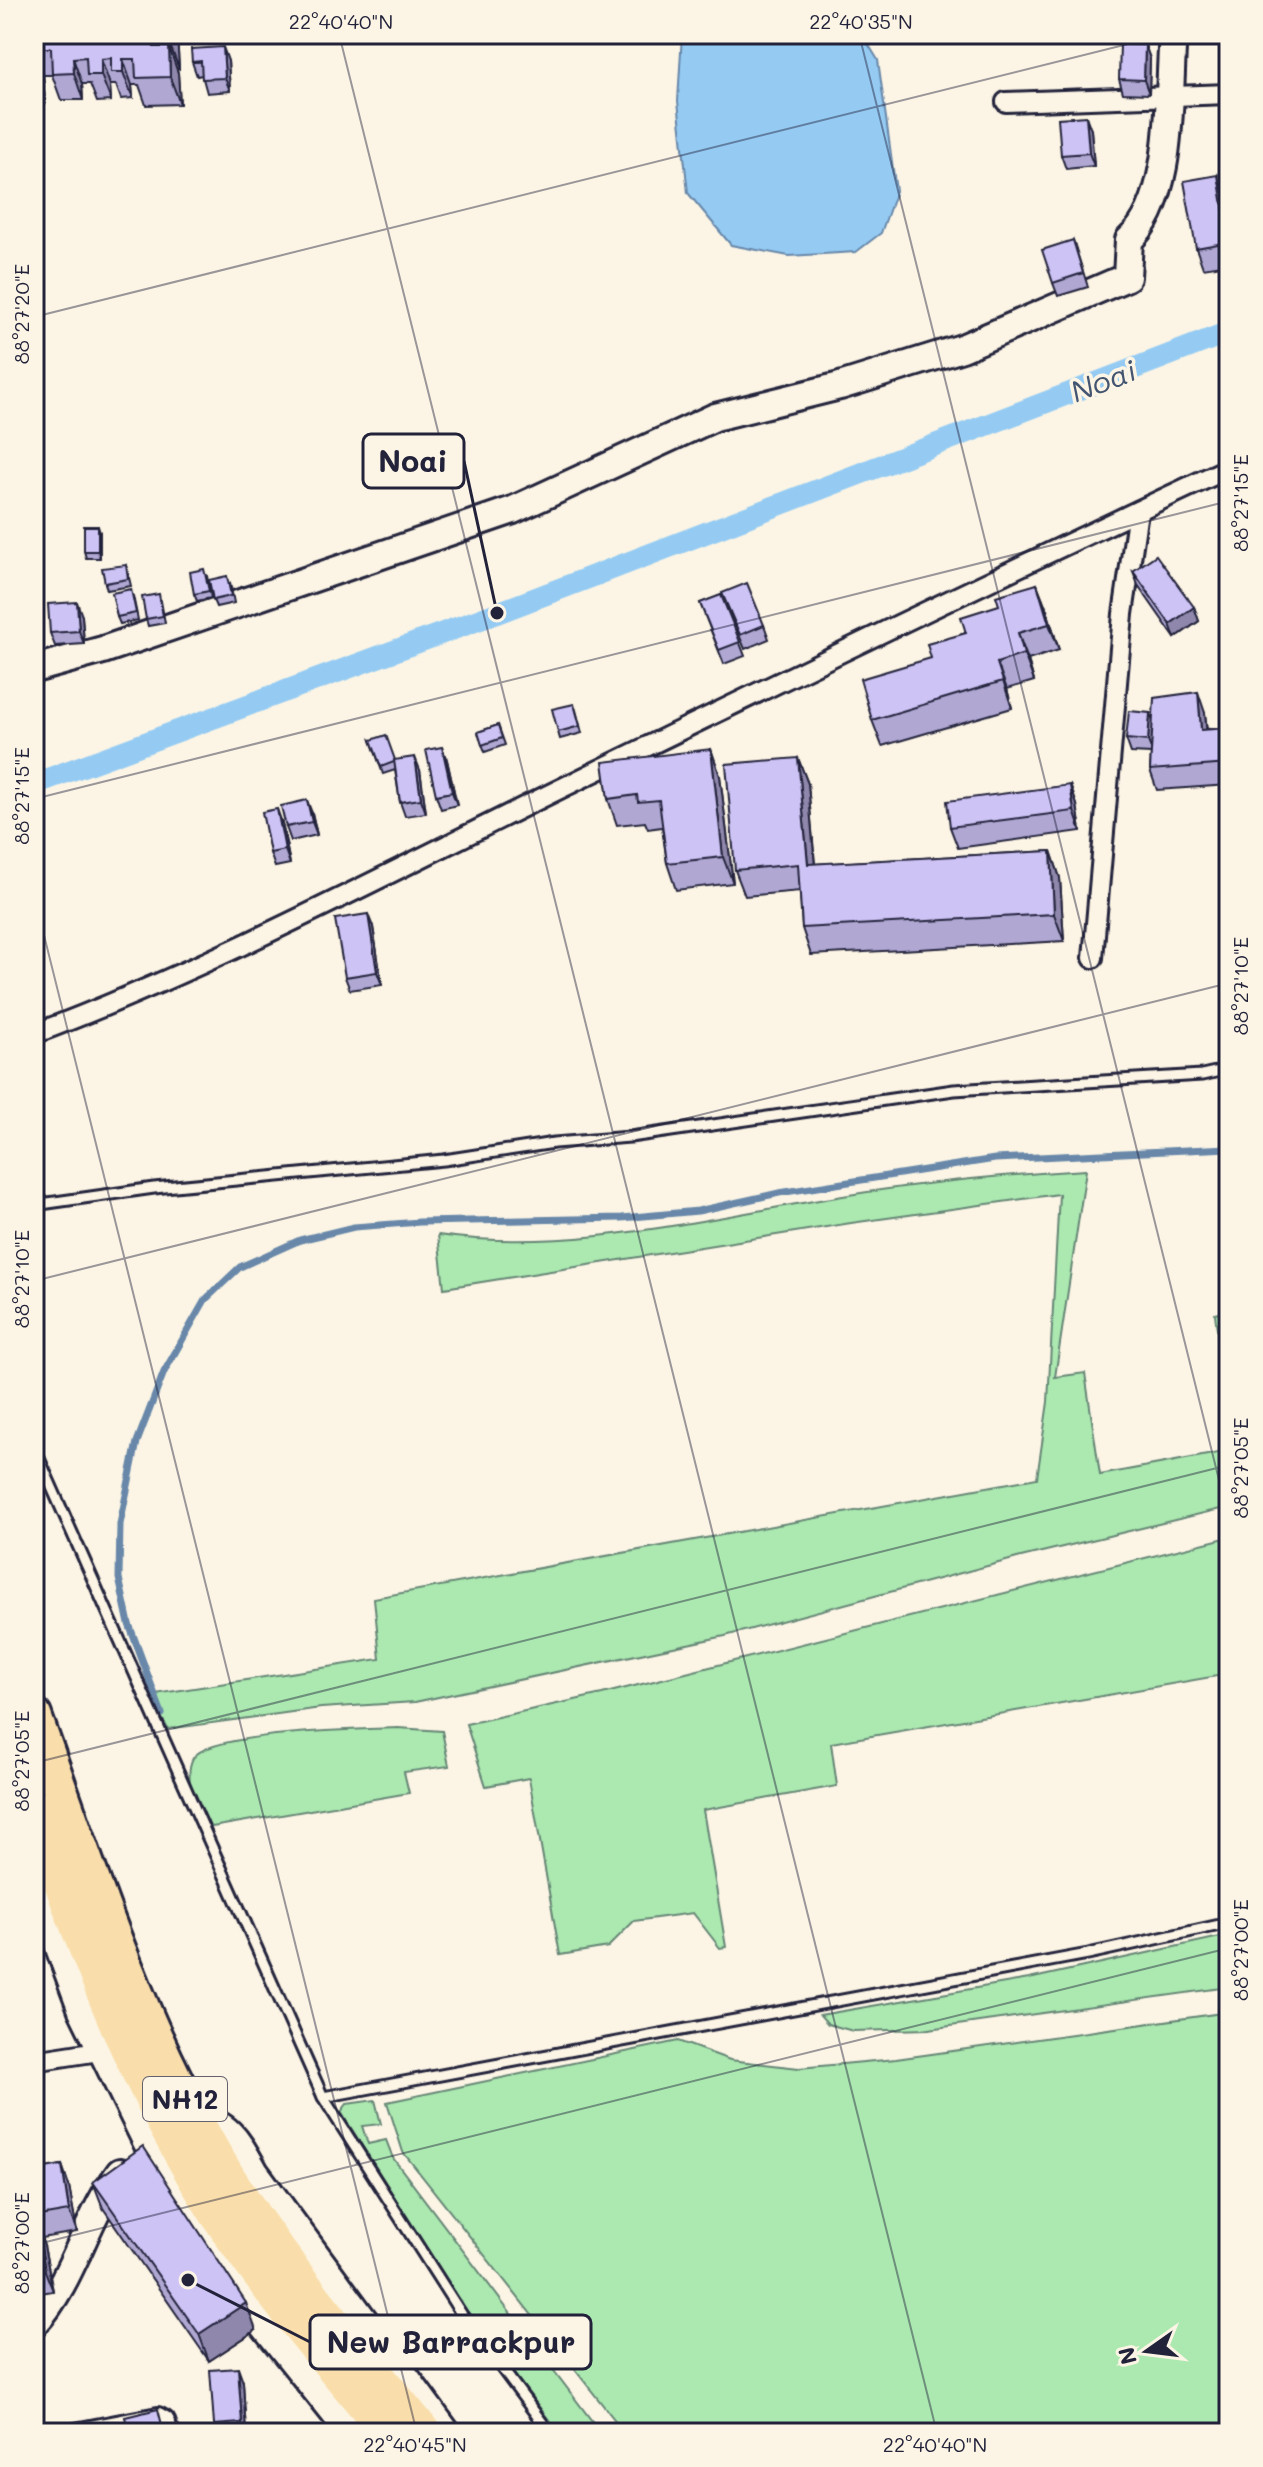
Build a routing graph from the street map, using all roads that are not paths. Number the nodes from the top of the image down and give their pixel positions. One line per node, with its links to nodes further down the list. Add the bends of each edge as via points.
1 (1173, 34): 3 (street)
2 (1229, 94): 3 (street)
3 (1168, 95): 4 (street); 7 (street, via 1161,184 1144,226 1129,240 1127,277 962,348 715,417 513,510)
4 (1006, 102)
5 (1229, 468): 6 (street)
6 (1138, 511): 8 (street, via 1123,614); 9 (street, via 601,769 309,917 125,1000)
7 (34, 669)
8 (1093, 958)
9 (34, 1034)
10 (1229, 1069): 11 (lane, via 954,1090 630,1137)
11 (34, 1205)
12 (34, 1447): 19 (lane)
13 (34, 1716): 20 (highway, NH12, via 151,2028)
14 (34, 1807): 17 (highway, NH12)
15 (34, 1880): 17 (street, via 82,2010)
16 (1229, 1923): 19 (lane)
17 (114, 2049): 18 (street); 21 (street); 26 (highway, NH12, via 246,2259)
18 (34, 2061)
19 (323, 2097): 29 (lane, via 462,2315)
20 (193, 2115): 27 (highway, NH12, via 275,2245); 28 (street, via 217,2121 235,2137 255,2172)
21 (147, 2143): 22 (street, via 100,2198 66,2277); 25 (street, via 234,2288)
22 (34, 2324)
23 (75, 2433): 24 (street, via 158,2417)
24 (169, 2433)
25 (350, 2433)
26 (387, 2433)
27 (425, 2433)
28 (447, 2433)
29 (550, 2433)

